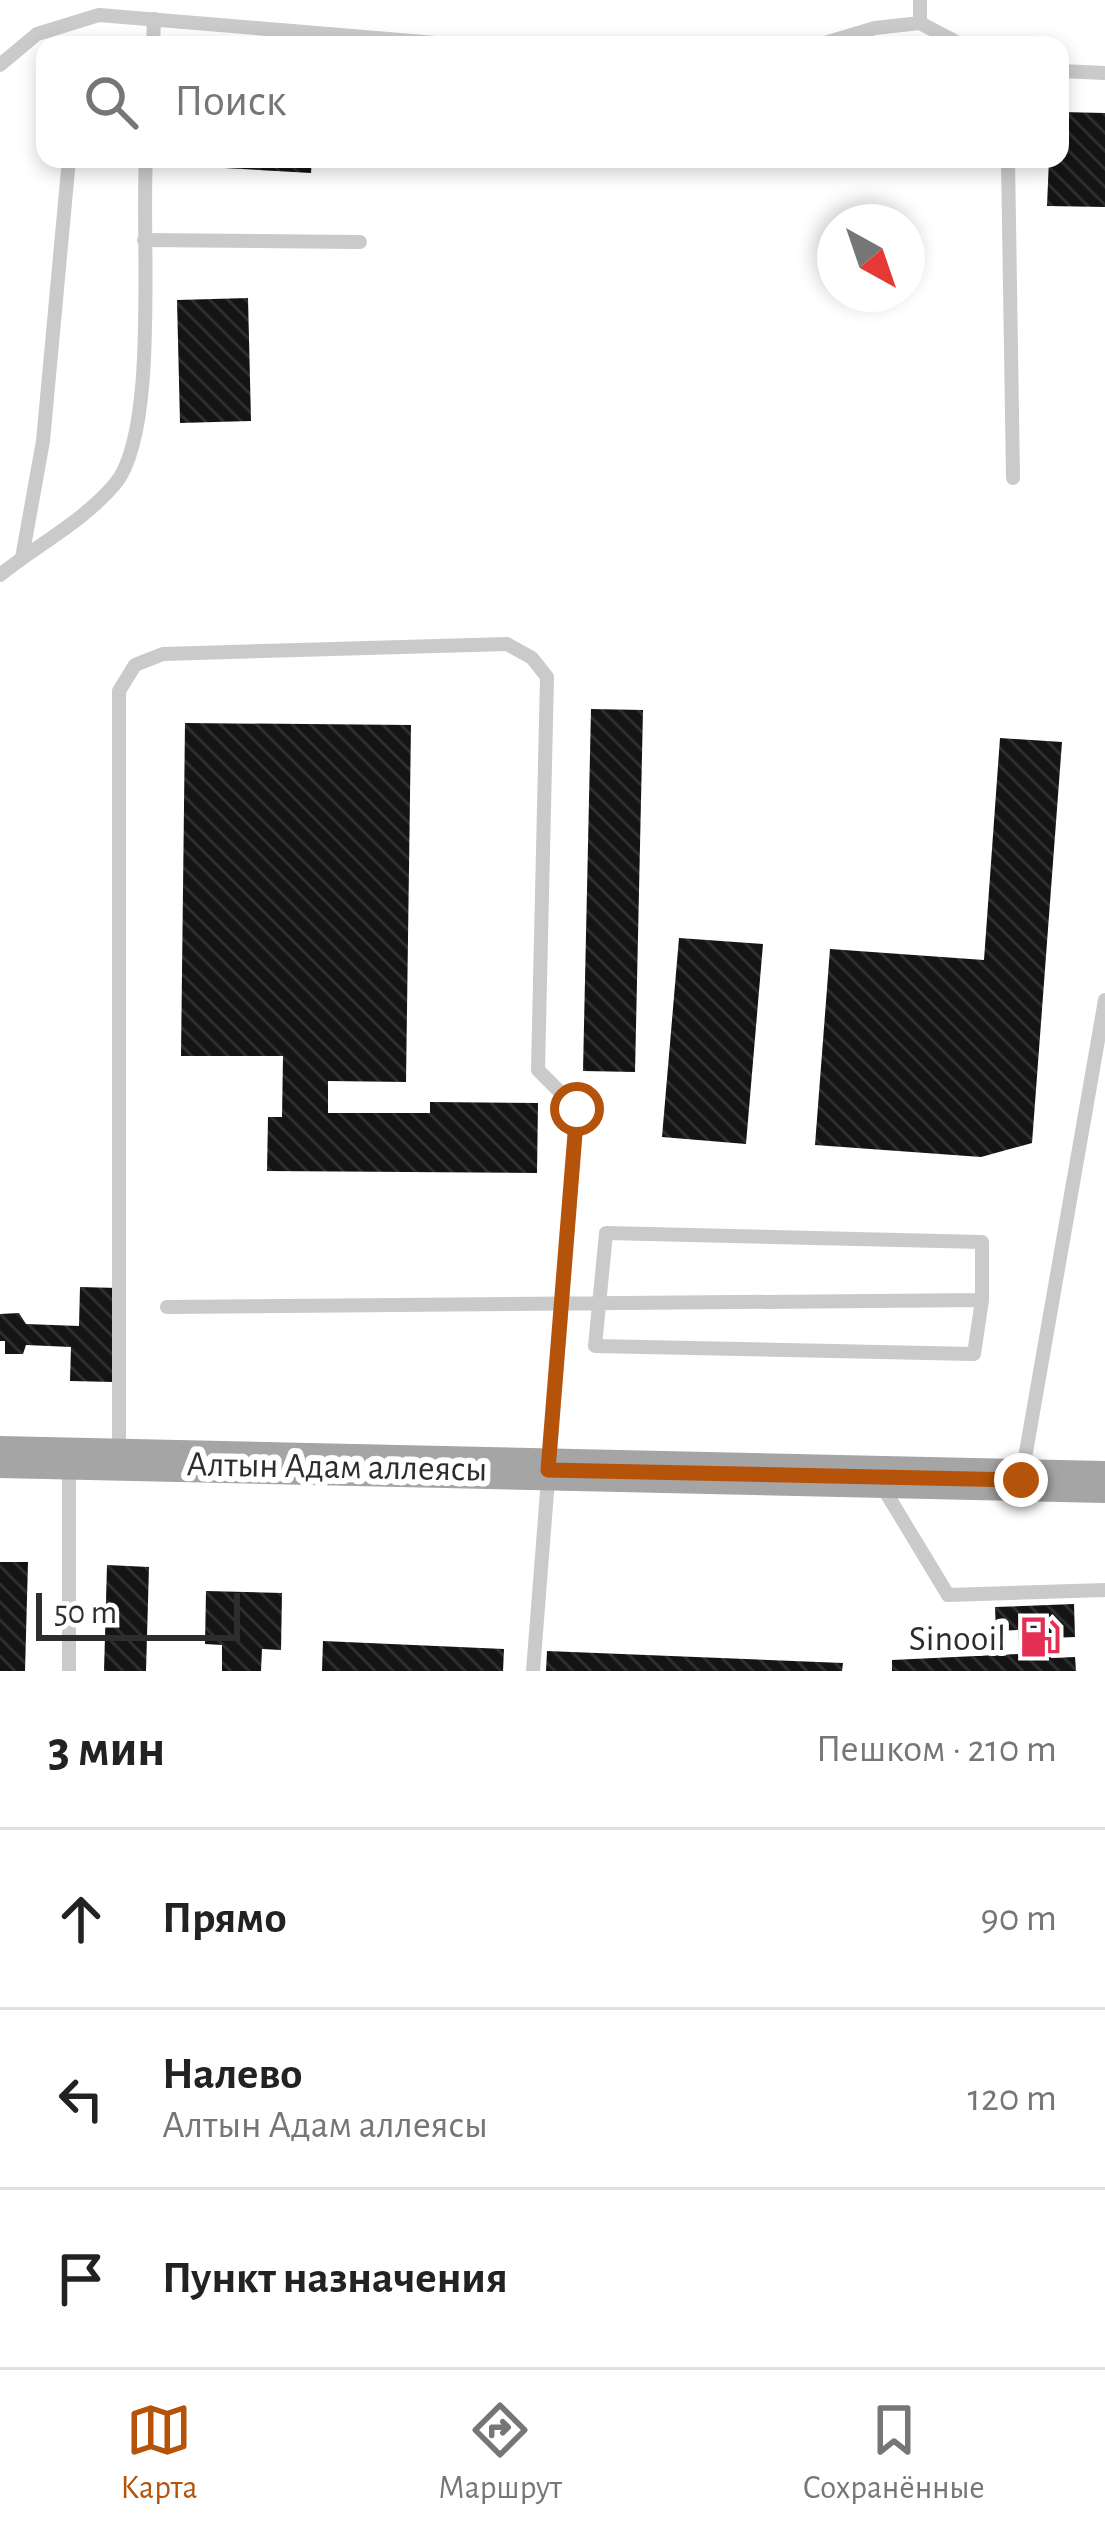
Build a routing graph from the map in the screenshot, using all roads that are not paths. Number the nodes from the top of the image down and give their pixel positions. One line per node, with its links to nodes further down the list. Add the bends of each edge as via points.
1 (920, 0): 3 (lane)
2 (154, 19): 4 (lane); 5 (lane); 8 (lane, via 99,15 37,34)
3 (920, 23): 6 (lane); 7 (lane)
4 (153, 36)
5 (354, 36)
6 (848, 36)
7 (945, 36)
8 (0, 65)
9 (1069, 71): 10 (lane)
10 (1105, 73)
11 (68, 168): 17 (lane, via 44,441)
12 (144, 168): 14 (lane)
13 (1008, 168): 16 (lane)
14 (144, 240): 15 (lane); 17 (lane, via 141,418 118,482)
15 (360, 242)
16 (1013, 478)
17 (22, 558): 18 (lane)
18 (0, 575)
19 (1105, 1000): 20 (lane)
20 (1098, 1072): 30 (lane)
21 (982, 1300): 22 (lane); 22 (lane, via 974,1354 595,1346); 22 (lane, via 982,1242 606,1233)
22 (600, 1303): 23 (lane)
23 (561, 1304): 24 (lane); 27 (lane, via 577,1109 538,1070 547,677 507,644 163,654 135,665 119,691); 28 (lane)
24 (167, 1306)
25 (0, 1457): 26 (main road, Алтын Адам аллеясы)
26 (69, 1459): 27 (main road, Алтын Адам аллеясы); 33 (lane)
27 (119, 1460): 28 (main road, Алтын Адам аллеясы)
28 (548, 1470): 29 (main road, Алтын Адам аллеясы); 34 (lane)
29 (876, 1477): 30 (main road, Алтын Адам аллеясы); 32 (lane, via 948,1595)
30 (1021, 1480): 31 (main road, Алтын Адам аллеясы)
31 (1105, 1482)
32 (1105, 1590)
33 (69, 1671)
34 (532, 1671)

